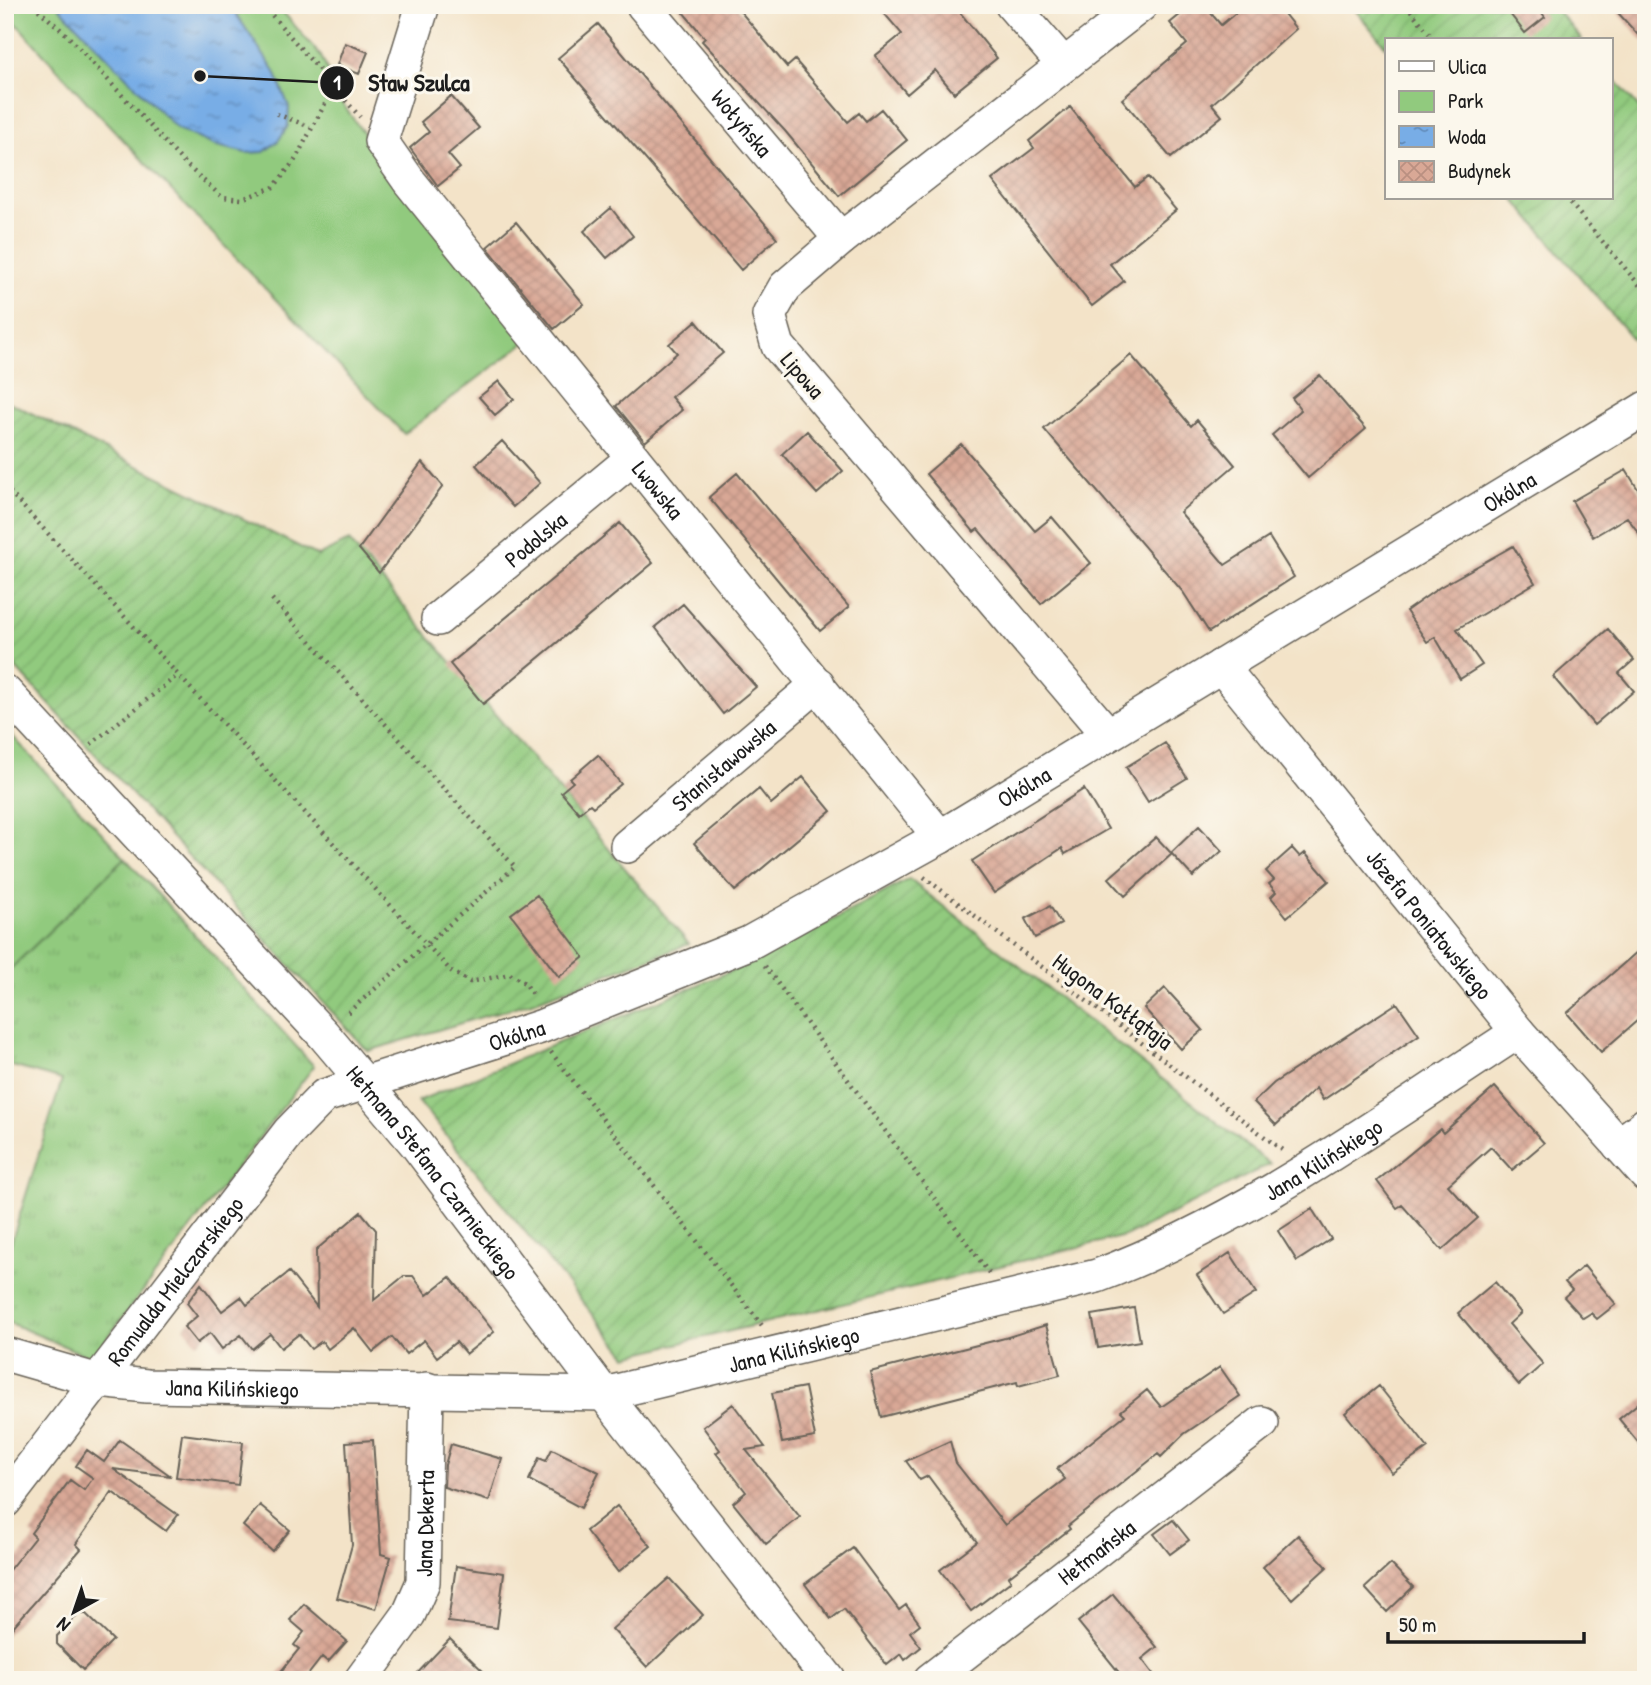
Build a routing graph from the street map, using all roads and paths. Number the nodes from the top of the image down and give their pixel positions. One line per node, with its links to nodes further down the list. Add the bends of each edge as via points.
1 (33, 5): 12 (path, via 222,197 242,199 274,187 295,160)
2 (263, 5): 10 (path)
3 (423, 5): 13 (street)
4 (643, 5): 15 (street, Wołyńska)
5 (1012, 5): 9 (street)
6 (1140, 5): 9 (street, Lipowa)
7 (1406, 5): 8 (path)
8 (1433, 38)
9 (1064, 65): 15 (street, Lipowa)
10 (334, 87): 12 (path); 13 (path)
11 (277, 114): 12 (path)
12 (310, 127)
13 (381, 141): 18 (street, Lwowska)
14 (1568, 200): 16 (path)
15 (841, 239): 26 (street, Lipowa, via 785,287 769,315 778,346)
16 (1646, 293)
17 (1646, 408): 22 (street, Okólna)
18 (633, 458): 21 (street, Podolska); 24 (street, Lwowska)
19 (5, 487): 23 (path)
20 (272, 599): 31 (path, via 515,867)
21 (438, 620)
22 (1221, 666): 26 (street, Okólna); 35 (street, Józefa Poniatowskiego)
23 (177, 675): 27 (path); 31 (path)
24 (818, 684): 28 (street, Lwowska); 29 (street, Stanisławowska)
25 (5, 692): 37 (street, Hetmana Stefana Czarnieckiego)
26 (1108, 735): 28 (street, Okólna)
27 (88, 746)
28 (940, 837): 30 (street, Okólna)
29 (627, 846)
30 (902, 859): 37 (street, Okólna, via 748,943 540,1027); 40 (path, Hugona Kołłątaja)
31 (425, 945): 33 (path, via 451,971 470,982 510,974 526,984); 34 (path)
32 (760, 959): 42 (path)
33 (535, 1001)
34 (339, 1020)
35 (1518, 1032): 39 (street, Józefa Poniatowskiego); 40 (street, Jana Kilińskiego)
36 (547, 1046): 43 (path)
37 (363, 1081): 45 (street, Romualda Mielczarskiego, via 324,1096 303,1115); 47 (street, Hetmana Stefana Czarnieckiego, via 416,1144)
38 (1646, 1124): 39 (street)
39 (1619, 1144): 41 (street, Józefa Poniatowskiego)
40 (1306, 1169): 47 (street, Jana Kilińskiego, via 1158,1253 1097,1276)
41 (1646, 1175)
42 (988, 1269)
43 (762, 1324)
44 (5, 1354): 45 (street, Jana Kilińskiego)
45 (99, 1381): 46 (street, Jana Kilińskiego, via 147,1386); 49 (street, Romualda Mielczarskiego)
46 (427, 1389): 47 (street, Jana Kilińskiego); 50 (street, Jana Dekerta, via 423,1583 409,1614)
47 (604, 1394): 51 (street, Hetmana Stefana Czarnieckiego)
48 (1262, 1423): 52 (street, Hetmańska)
49 (5, 1501)
50 (360, 1680)
51 (829, 1680)
52 (930, 1680)

